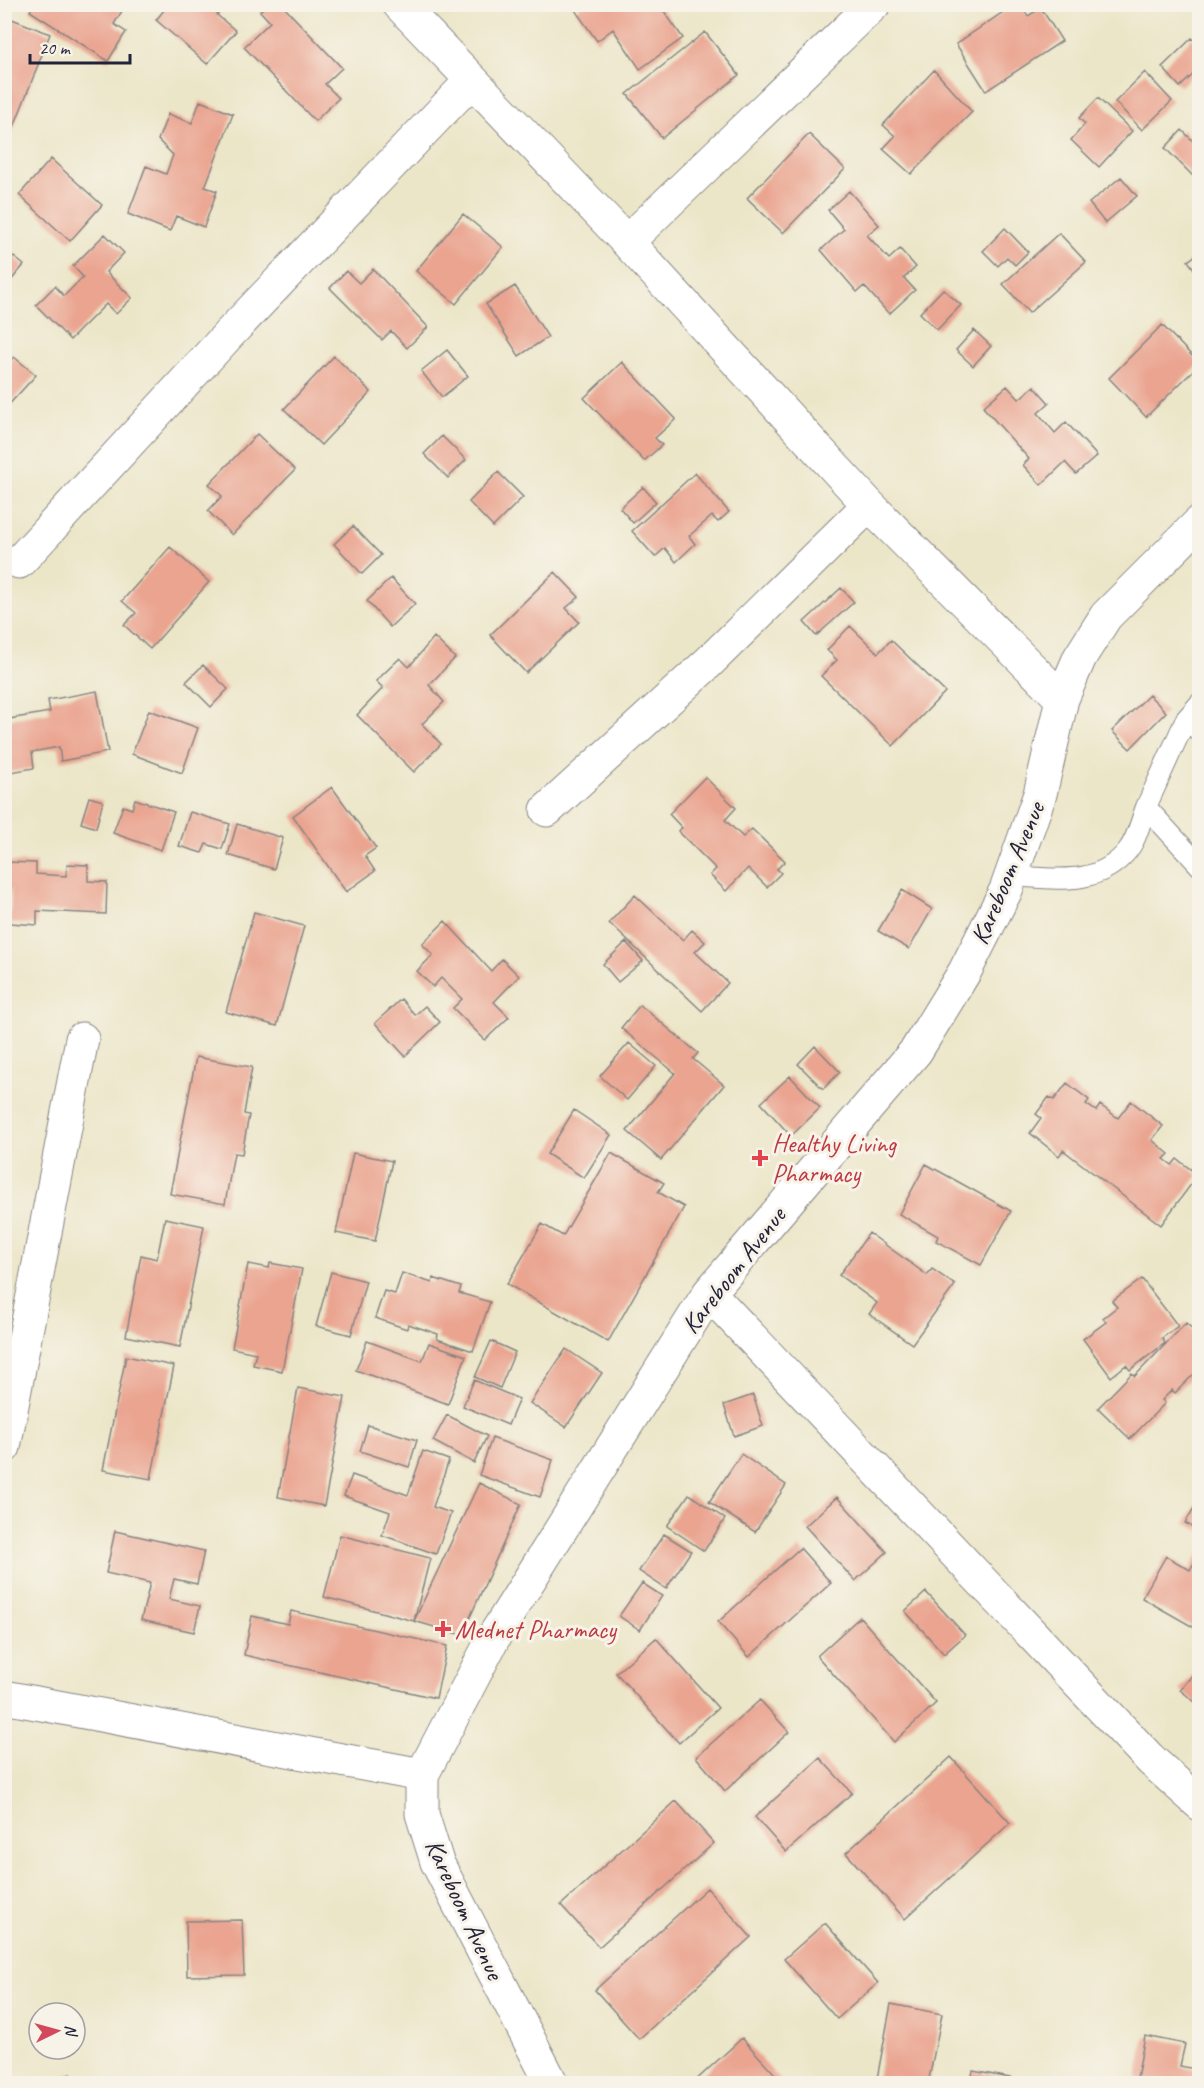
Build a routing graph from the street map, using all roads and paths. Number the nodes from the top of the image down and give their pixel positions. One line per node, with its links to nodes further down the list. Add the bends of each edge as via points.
1 (399, 4): 3 (street)
2 (874, 4): 4 (street)
3 (471, 81): 4 (street); 7 (street, via 230,333)
4 (627, 242): 5 (street)
5 (868, 505): 8 (street); 12 (street, via 708,663)
6 (1200, 522): 8 (street, Kareboom Avenue, via 1106,616 1080,657)
7 (20, 562)
8 (1062, 699): 14 (street, Kareboom Avenue, via 1040,794)
9 (1200, 703): 10 (lane)
10 (1193, 726): 11 (lane)
11 (1146, 807): 13 (lane); 14 (lane, via 1129,849 1095,876)
12 (547, 810)
13 (1200, 866)
14 (1011, 876): 16 (street, Kareboom Avenue, via 965,971 916,1051)
15 (82, 1039): 17 (street)
16 (709, 1293): 19 (street, Kareboom Avenue, via 496,1633); 20 (street, via 1151,1760)
17 (4, 1447)
18 (4, 1697): 19 (street)
19 (422, 1775): 21 (street, Kareboom Avenue, via 422,1814 436,1862)
20 (1200, 1804)
21 (552, 2084)

